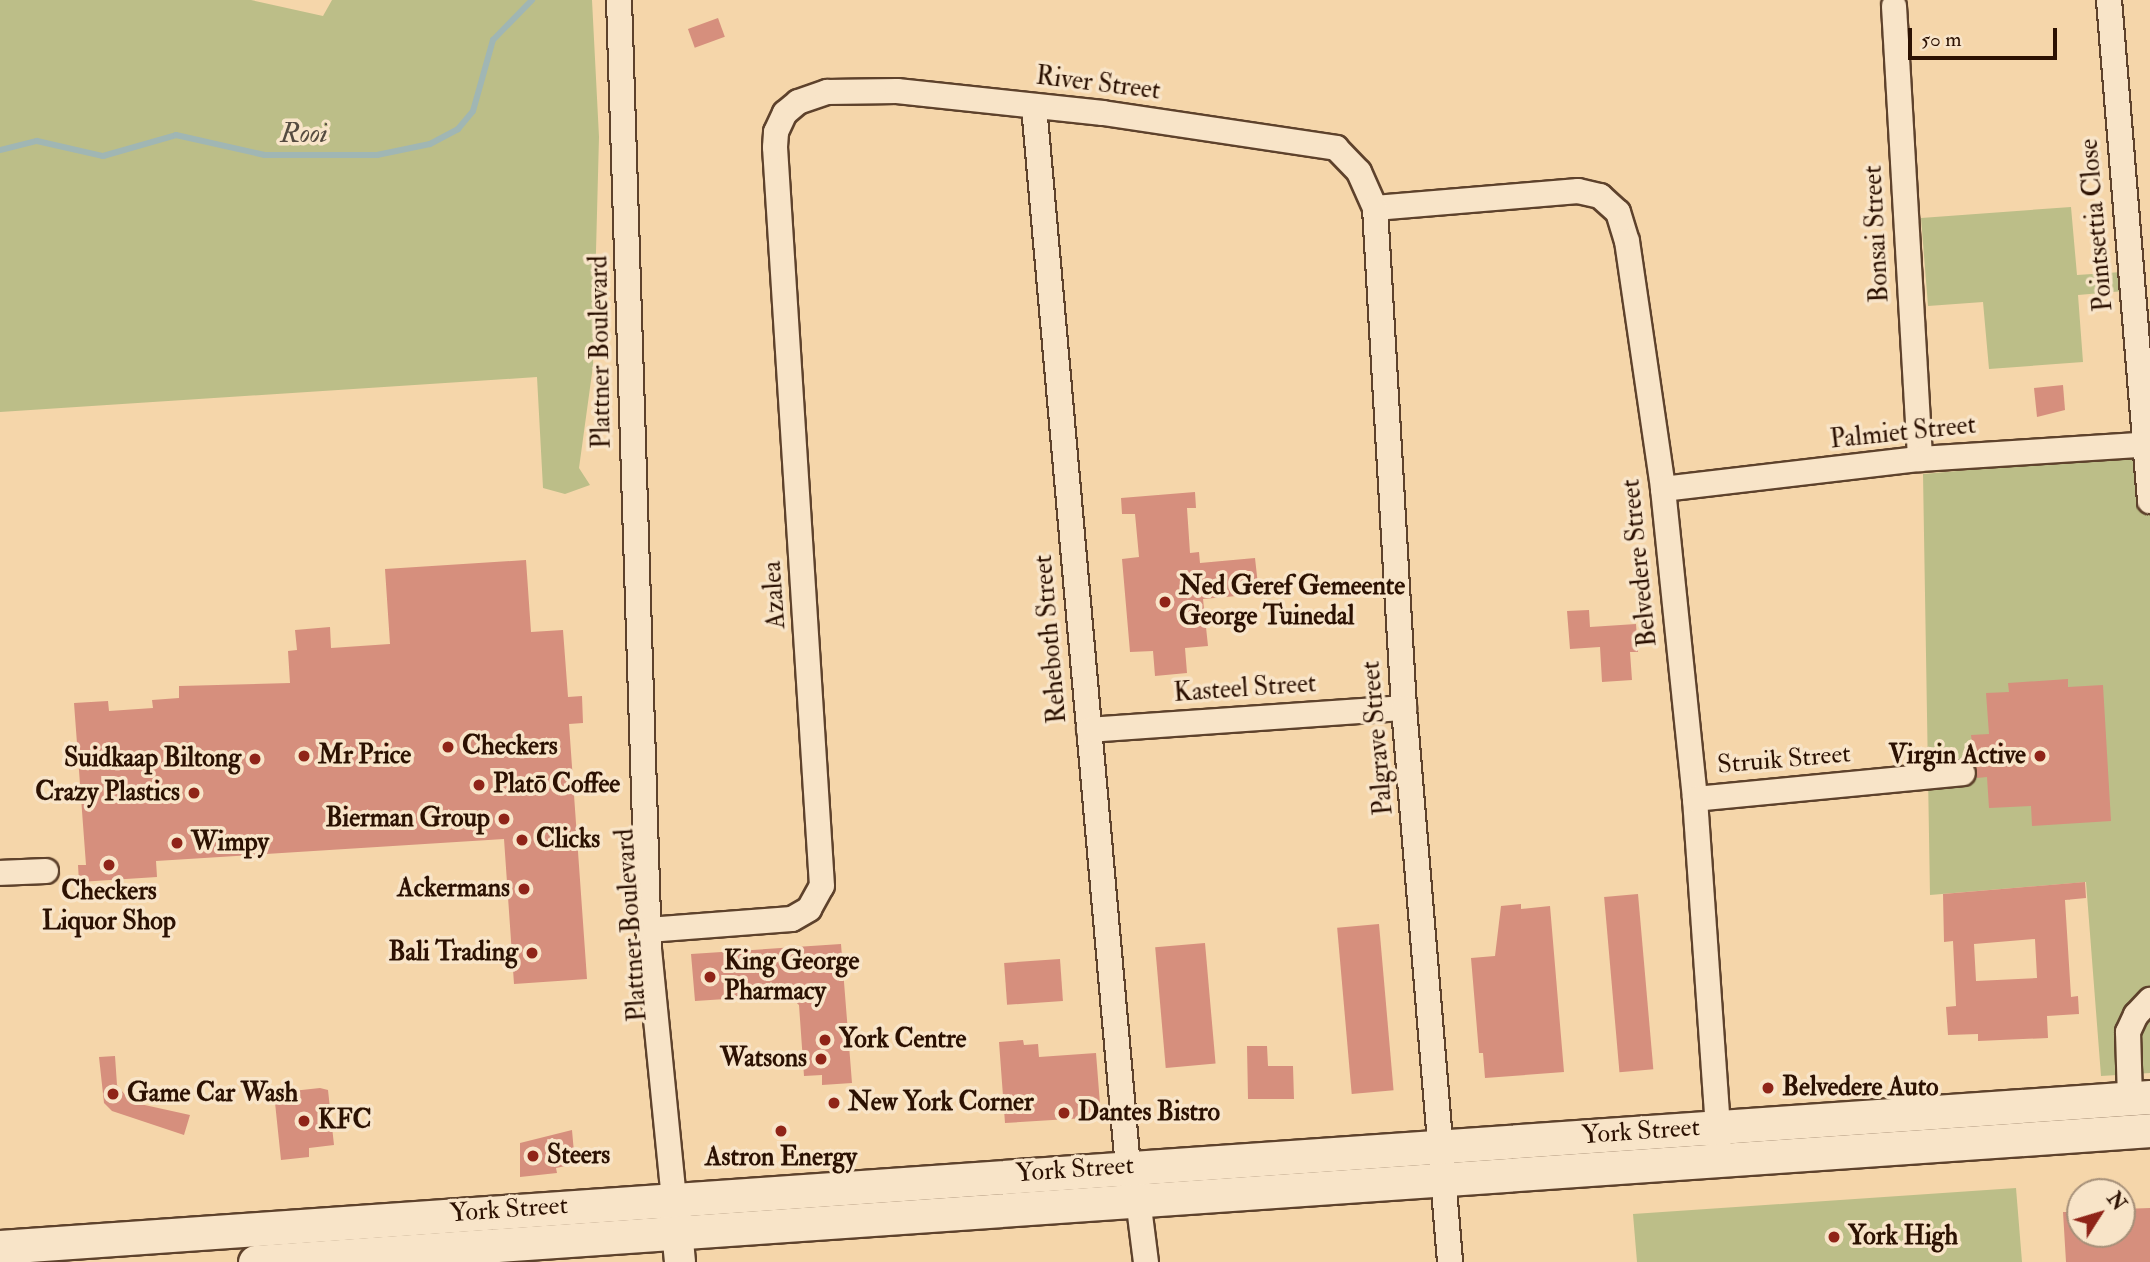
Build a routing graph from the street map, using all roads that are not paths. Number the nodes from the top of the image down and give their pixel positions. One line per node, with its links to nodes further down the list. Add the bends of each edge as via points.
1 (619, 0): 17 (street, Plattner Boulevard, via 643,702 639,735)
2 (2109, 0): 7 (street, Pointsettia Close)
3 (1894, 6): 8 (street, Bonsai Street)
4 (1034, 106): 5 (street, River Street, via 897,91 847,91 811,96); 6 (street, River Street, via 1336,148 1359,172); 12 (street, Reheboth Street)
5 (785, 113): 17 (street, Azalea, via 775,147 822,886 809,909 792,919)
6 (1375, 208): 9 (street, Belvedere Street, via 1578,191 1600,196 1618,212 1628,241); 11 (street, Palgrave Street)
7 (2148, 444): 8 (street, Palmiet Street); 10 (street, Pointsettia Close)
8 (1920, 459): 9 (street, Palmiet Street)
9 (1664, 489): 14 (street, Belvedere Street)
10 (2150, 500)
11 (1404, 708): 12 (street, Kasteel Street); 22 (street, Palgrave Street)
12 (1089, 730): 24 (street, Reheboth Street)
13 (1963, 773): 14 (street, Struik Street)
14 (1695, 799): 20 (street, Belvedere Street)
15 (46, 870): 16 (street)
16 (0, 873)
17 (654, 930): 26 (street, Plattner Boulevard, via 672,1076 666,1102)
18 (2150, 1000): 19 (street, via 2128,1032)
19 (2140, 1098): 20 (main road, York Street)
20 (1717, 1127): 22 (main road, York Street); 23 (street, Belvedere Street)
21 (2150, 1130): 23 (main road, York Street)
22 (1444, 1145): 24 (main road, York Street); 25 (street, Palgrave Street)
23 (1720, 1159): 25 (main road, York Street)
24 (1128, 1167): 26 (main road, York Street); 27 (street, Reheboth Street)
25 (1446, 1178): 27 (main road, York Street); 32 (street, Palgrave Street)
26 (674, 1198): 28 (street); 29 (main road, York Street)
27 (1138, 1199): 28 (main road, York Street); 31 (street, Reheboth Street)
28 (679, 1246): 30 (main road, York Street)
29 (0, 1247)
30 (255, 1262)
31 (1146, 1262)
32 (1450, 1262)

